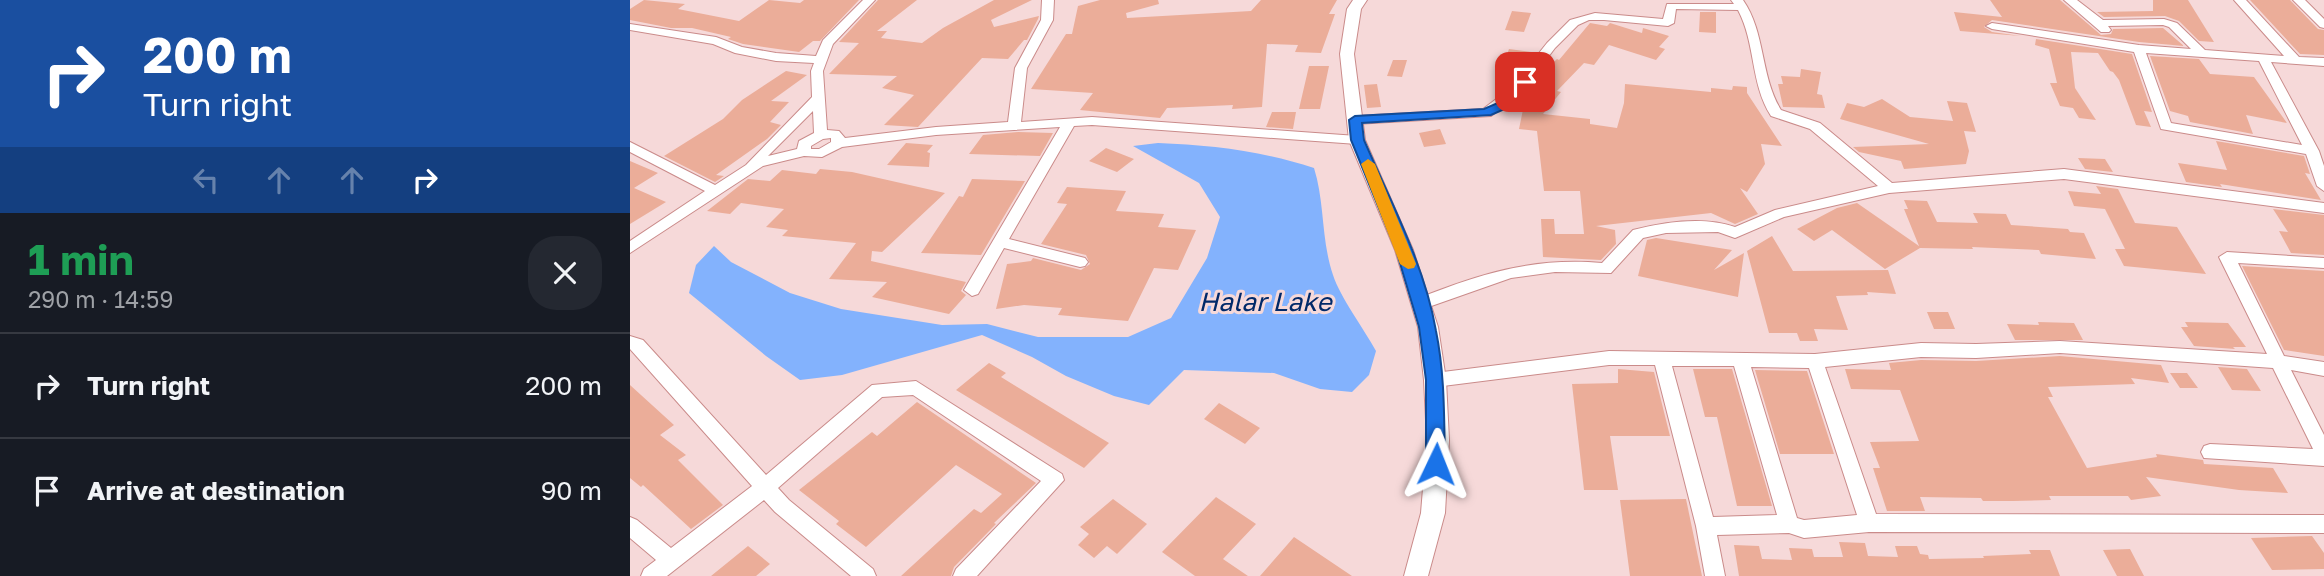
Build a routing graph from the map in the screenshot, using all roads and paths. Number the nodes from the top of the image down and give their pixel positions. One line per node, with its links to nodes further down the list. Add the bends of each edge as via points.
1 (869, 0): 17 (street, via 827,43)
2 (1048, 0): 23 (street, via 1047,20 1021,68)
3 (1360, 0): 21 (street, via 1354,9 1347,54)
4 (2070, 0): 9 (street)
5 (2241, 0): 18 (street)
6 (1740, 3): 21 (street, via 1671,6 1668,23 1586,17 1569,25 1503,106 1486,113); 32 (street, via 1749,15 1762,83 1776,113 1815,126)
7 (2301, 3): 8 (street); 10 (street)
8 (2324, 7)
9 (2100, 23): 13 (street); 15 (street, via 2164,22)
10 (2324, 25)
11 (1992, 26): 13 (street)
12 (630, 27): 17 (street, via 716,41 776,57)
13 (2114, 44): 14 (street)
14 (2139, 48): 15 (street); 28 (street, via 2166,126)
15 (2200, 51): 16 (street)
16 (2263, 58): 18 (street); 28 (street)
17 (821, 60): 20 (street)
18 (2296, 61): 19 (street)
19 (2324, 62)
20 (819, 98): 24 (street); 30 (street)
21 (1355, 120): 25 (street)
22 (1070, 122): 23 (street); 25 (street); 35 (street)
23 (1014, 126): 26 (street)
24 (821, 135): 26 (street, via 838,136); 29 (street, via 804,145)
25 (1357, 140): 40 (street, via 1404,250)
26 (838, 143): 29 (street, via 821,153)
27 (630, 146): 33 (street)
28 (2312, 151): 31 (street)
29 (804, 152): 30 (street, via 758,163)
30 (743, 173): 33 (street)
31 (2324, 186)
32 (1889, 188): 34 (street, via 2064,174); 40 (street, via 1780,213 1735,233 1719,227 1666,228 1638,234 1606,270 1571,265 1533,267 1472,282)
33 (716, 191): 36 (street)
34 (2324, 208)
35 (1000, 242): 37 (street); 39 (street)
36 (630, 248)
37 (1080, 262)
38 (2324, 263): 45 (street, via 2227,257)
39 (972, 290)
40 (1420, 304): 47 (street)
41 (632, 346): 50 (street)
42 (1740, 358): 43 (street); 44 (street); 52 (street)
43 (1662, 360): 47 (street, via 1609,358); 55 (street)
44 (1815, 362): 45 (street, via 1921,350 2060,347); 51 (street)
45 (2281, 362): 46 (street); 49 (street)
46 (2324, 369)
47 (1435, 380): 60 (street, via 1438,440 1433,513)
48 (2210, 452): 49 (street)
49 (2324, 456)
50 (766, 487): 56 (street); 58 (street, via 782,506); 59 (street, via 878,390 916,388 1055,480)
51 (1869, 523): 52 (street, via 1804,529); 53 (street)
52 (1789, 524): 55 (street)
53 (2324, 524)
54 (630, 526): 56 (street)
55 (1706, 526): 61 (street)
56 (670, 561): 57 (street)
57 (651, 576)
58 (866, 576)
59 (963, 576)
60 (1416, 576)
61 (1715, 576)

